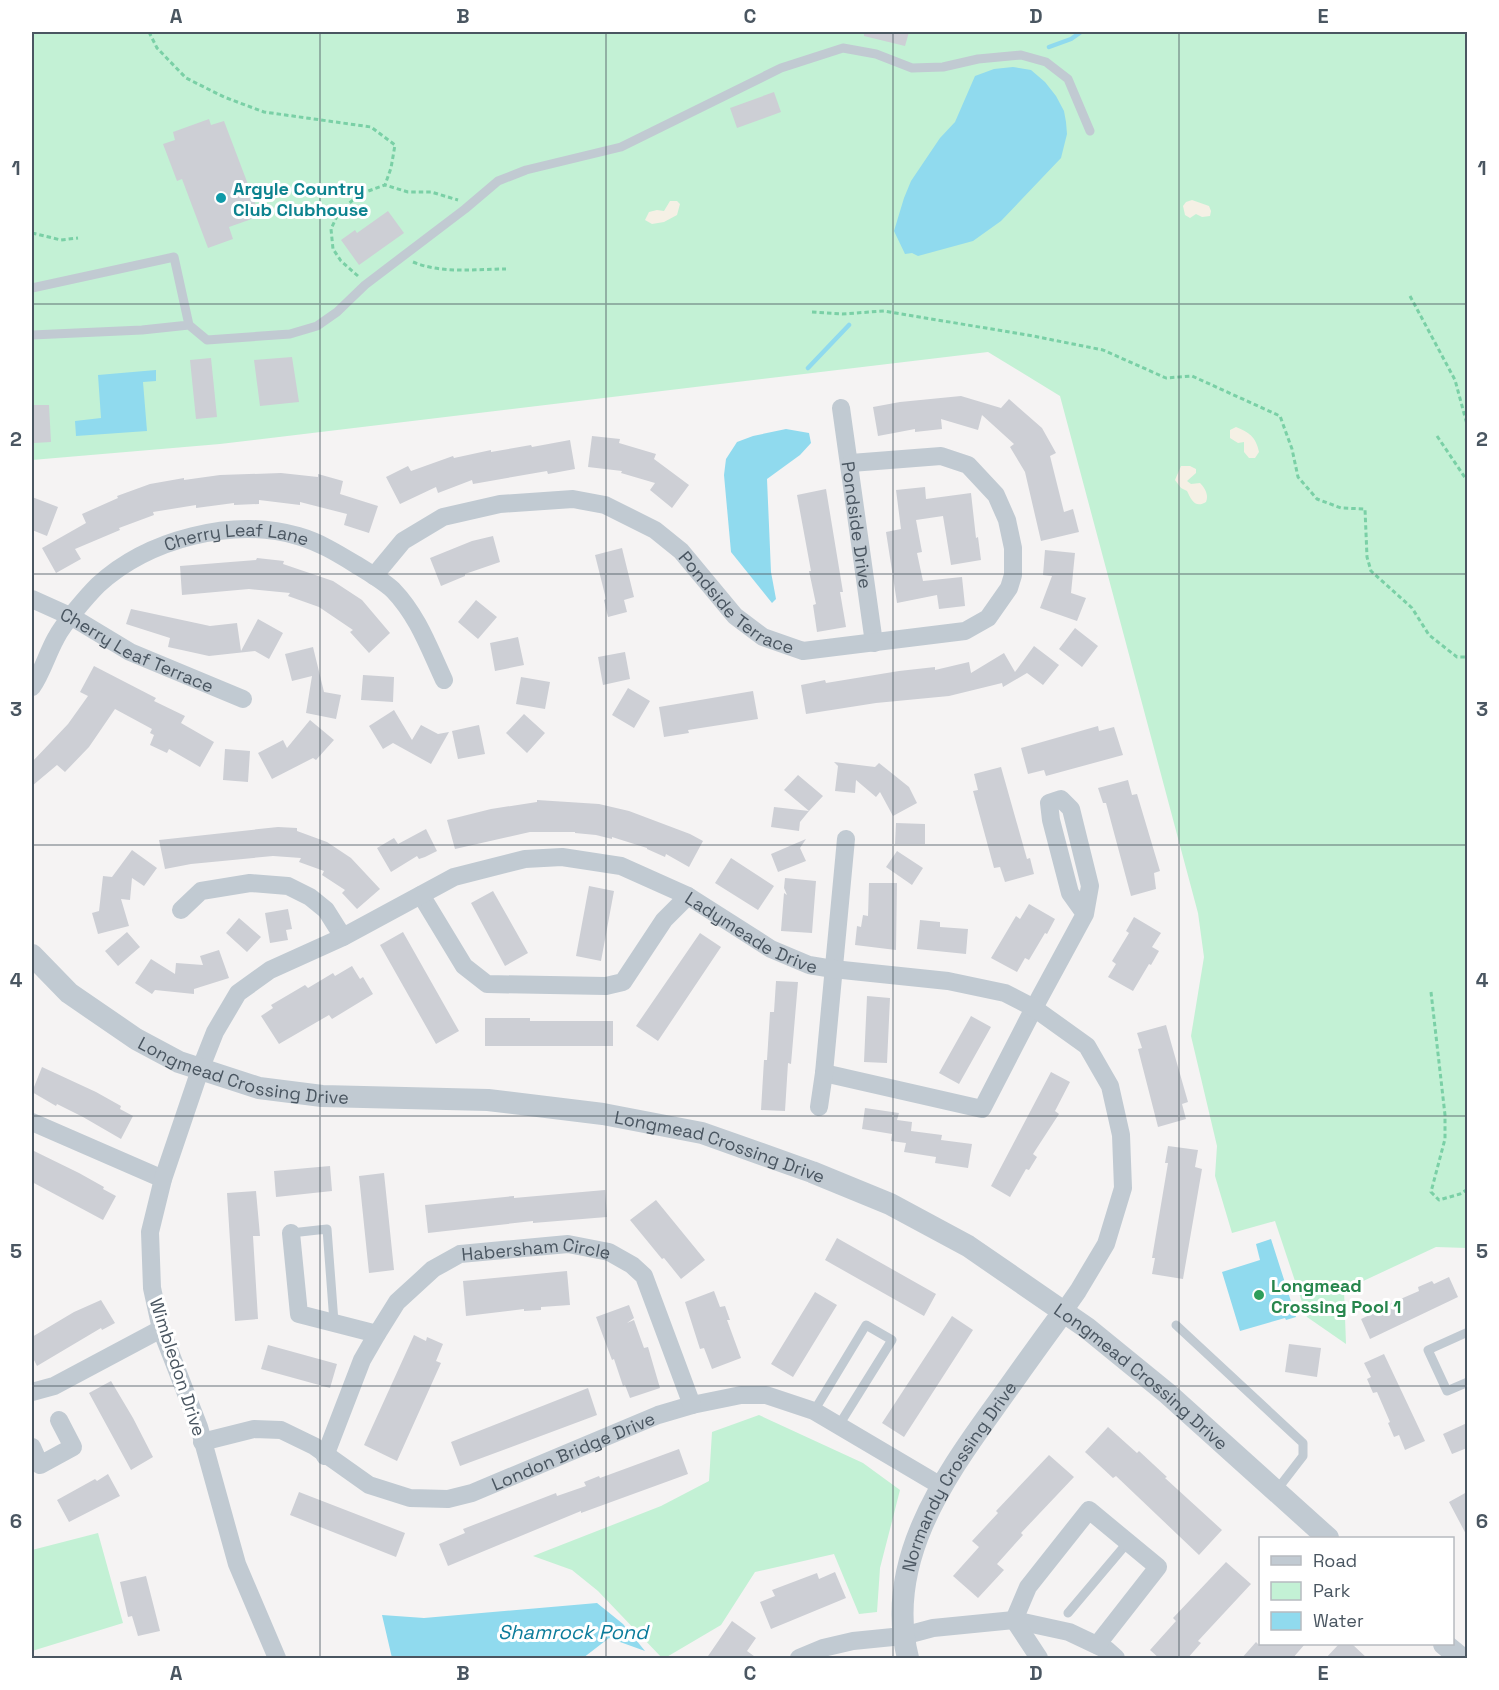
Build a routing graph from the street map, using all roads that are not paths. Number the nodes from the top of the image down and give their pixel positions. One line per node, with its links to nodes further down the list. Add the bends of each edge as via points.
1 (1090, 131): 3 (lane, via 1068,79 1046,62 1021,55 912,68 876,54 843,48 781,68 621,147 526,170 498,181 317,326 290,334 207,340)
2 (32, 288): 3 (lane, via 174,257)
3 (189, 325): 4 (lane)
4 (32, 335)
5 (842, 408): 6 (street, Pondside Drive)
6 (851, 464): 10 (street, Pondside Drive); 10 (street, Pondside Terrace, via 941,456 968,465 996,495 1013,548 1009,588 988,618 965,631)
7 (374, 576): 9 (street, Cherry Leaf Lane, via 330,548 298,536 222,531 179,540 137,557 98,585); 10 (street, Pondside Terrace, via 403,541 443,517 500,504 573,499 605,504 655,530 681,551 735,616 762,637 803,651); 11 (street, Cherry Leaf Lane, via 391,588 413,614)
8 (32, 599): 9 (street, Cherry Leaf Terrace)
9 (72, 617): 12 (street, Cherry Leaf Lane, via 57,636); 13 (street, Cherry Leaf Terrace, via 130,652)
10 (874, 642)
11 (444, 680)
12 (32, 687)
13 (243, 699)
14 (846, 839): 21 (street)
15 (421, 895): 16 (street, Ladymeade Drive, via 465,874 525,858 562,857 621,866); 16 (street, via 464,966 487,984 606,986 623,982 664,920); 19 (street, Ladymeade Drive)
16 (688, 896): 21 (street, Ladymeade Drive, via 771,949 809,965)
17 (181, 910): 19 (street, via 201,891 250,883 288,886 326,910)
18 (1085, 914): 18 (street, via 1090,886 1071,809 1061,799 1049,803 1051,820 1070,893); 22 (street)
19 (343, 937): 23 (street, Ladymeade Drive, via 270,970 238,993 215,1032)
20 (32, 955): 23 (street, Longmead Crossing Drive, via 69,993 136,1039)
21 (833, 969): 22 (street, Ladymeade Drive, via 948,981 1005,993); 24 (street)
22 (1034, 1008): 24 (street, via 982,1109); 29 (street, Ladymeade Drive, via 1087,1046 1110,1086 1121,1135 1123,1188 1106,1244)
23 (200, 1070): 27 (street, Wimbledon Drive); 29 (street, Longmead Crossing Drive, via 259,1088 322,1096 488,1100 603,1114 702,1133 890,1204 968,1246)
24 (824, 1074): 25 (street)
25 (819, 1107)
26 (32, 1122): 27 (street)
27 (163, 1179): 32 (street, Wimbledon Drive, via 150,1232 152,1288)
28 (291, 1233): 30 (street, via 299,1314); 30 (lane, via 327,1229)
29 (1064, 1311): 44 (street, Normandy Crossing Drive); 45 (street, Longmead Crossing Drive, via 1168,1394)
30 (334, 1322): 34 (street)
31 (1176, 1325): 45 (lane, via 1303,1443 1303,1456)
32 (161, 1329): 36 (street, via 54,1386); 41 (street, Wimbledon Drive)
33 (1467, 1332): 35 (lane, via 1428,1350 1447,1391)
34 (377, 1334): 37 (street, Habersham Circle, via 397,1302 433,1269 460,1254 568,1244 609,1252 644,1276); 43 (street, Habersham Circle, via 362,1360)
35 (1467, 1382)
36 (32, 1392)
37 (692, 1405): 38 (street, London Bridge Drive, via 741,1395 766,1395); 43 (street, London Bridge Drive, via 658,1415 472,1493 448,1499 410,1498 369,1485)
38 (814, 1411): 40 (street, London Bridge Drive); 40 (lane, via 866,1325 892,1340)
39 (59, 1420): 42 (street, via 74,1447 40,1465)
40 (839, 1425): 44 (street, London Bridge Drive)
41 (202, 1442): 43 (street, London Bridge Drive, via 254,1429 281,1430 314,1446); 53 (street, Wimbledon Drive, via 237,1564)
42 (32, 1447)
43 (325, 1456)
44 (941, 1486): 50 (street, Normandy Crossing Drive, via 911,1552 902,1601)
45 (1276, 1491): 46 (street, Longmead Crossing Drive)
46 (1326, 1537)
47 (1128, 1542): 48 (lane); 49 (street, via 1089,1510 1028,1587); 51 (street, via 1158,1567)
48 (1068, 1613)
49 (1014, 1620): 50 (street, via 933,1628); 51 (street, via 1069,1632); 56 (street)
50 (903, 1636): 54 (street, via 823,1647); 55 (street, Normandy Crossing Drive)
51 (1097, 1645): 57 (street)
52 (1445, 1645): 58 (street)
53 (277, 1659)
54 (800, 1659)
55 (908, 1659)
56 (1039, 1659)
57 (1116, 1659)
58 (1461, 1659)

